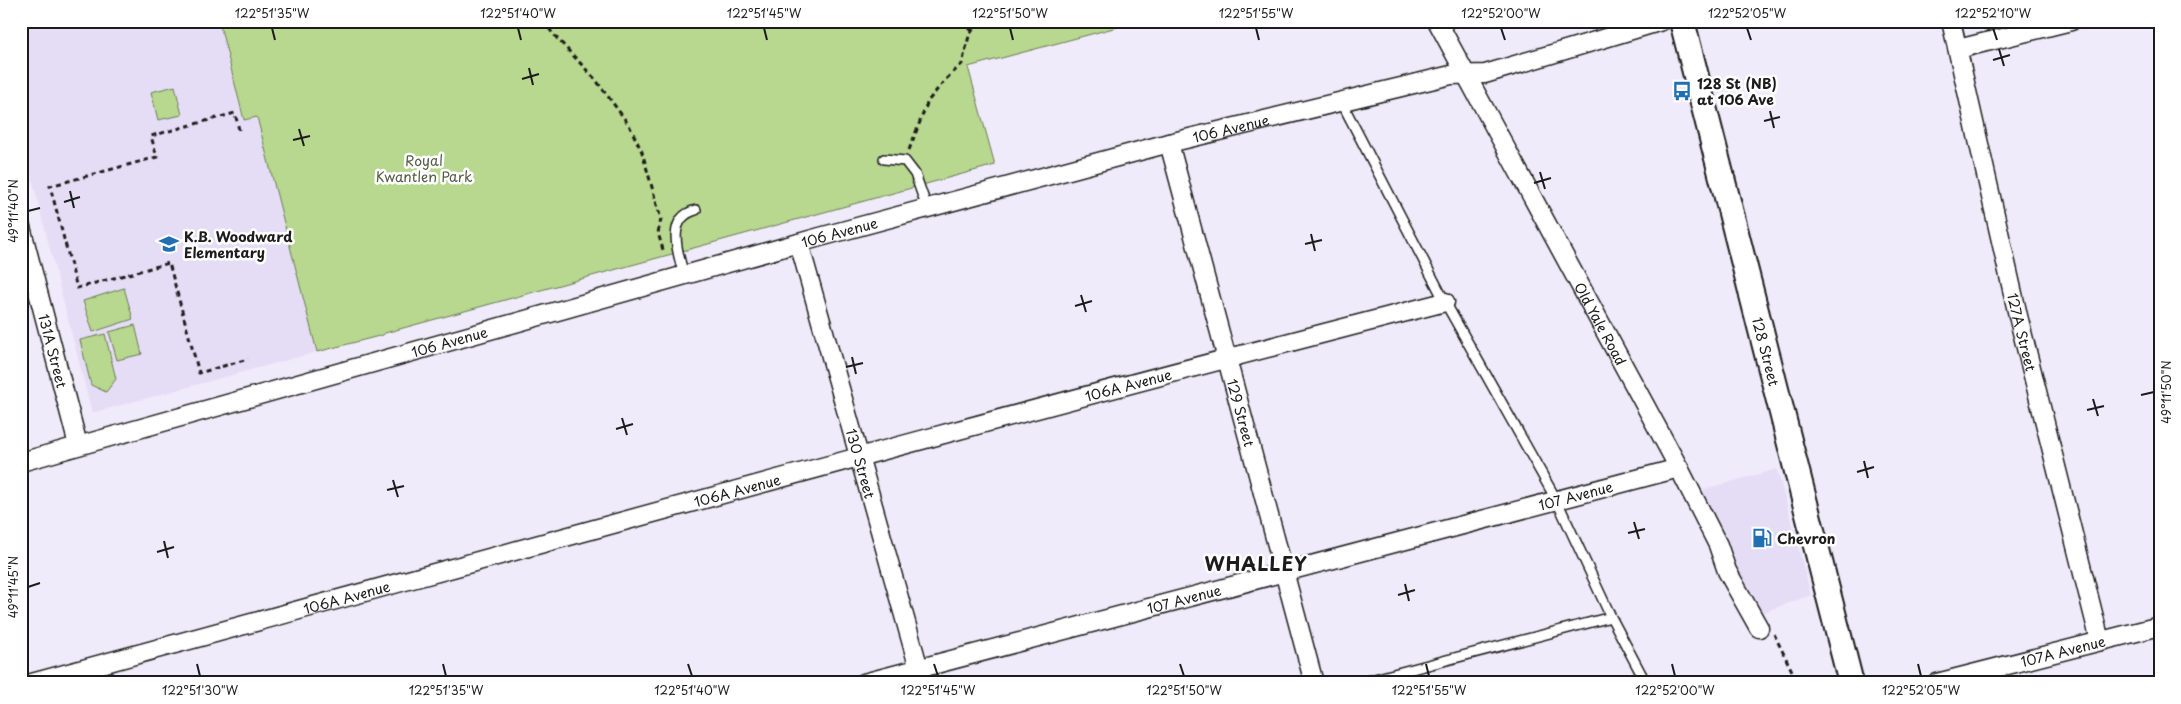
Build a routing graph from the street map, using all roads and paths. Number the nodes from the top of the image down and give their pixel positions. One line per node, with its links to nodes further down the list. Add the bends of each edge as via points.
1 (544, 21): 21 (path, via 596,80 629,126 642,152 661,219 658,233)
2 (963, 21): 9 (path)
3 (978, 21): 9 (path)
4 (1437, 21): 11 (street, Old Yale Road)
5 (1662, 21): 11 (street, 106 Avenue, via 1484,74)
6 (1682, 21): 43 (main road, 128 Street)
7 (1951, 21): 10 (street, 127A Street)
8 (2071, 21): 10 (street)
9 (972, 31): 15 (path, via 962,64 928,101)
10 (1958, 49): 35 (street, 127A Street, via 2019,320)
11 (1465, 76): 12 (street, 106 Avenue, via 1451,75); 29 (street, Old Yale Road)
12 (1340, 101): 14 (street, 106 Avenue); 23 (lane)
13 (239, 130): 25 (path, via 235,113 151,136 157,157 50,186 77,288 169,263 199,373)
14 (1169, 143): 17 (street, 106 Avenue); 24 (street, 129 Street)
15 (909, 150)
16 (884, 159): 17 (lane, via 905,161 915,174)
17 (927, 208): 20 (street, 106 Avenue)
18 (696, 210): 22 (lane, via 681,220 675,233)
19 (21, 227): 26 (street, 131A Street)
20 (799, 243): 22 (street, 106 Avenue); 27 (street, 130 Street)
21 (666, 258)
22 (684, 275): 26 (street, 106 Avenue)
23 (1445, 302): 24 (street, 106A Avenue); 30 (lane)
24 (1227, 358): 27 (street, 106A Avenue); 31 (street, 129 Street)
25 (248, 359)
26 (78, 445): 28 (street, 106 Avenue)
27 (860, 456): 36 (street, 130 Street); 37 (street, 106A Avenue)
28 (21, 462)
29 (1679, 468): 30 (street, 107 Avenue); 34 (street, Old Yale Road, via 1718,545 1727,571)
30 (1557, 501): 31 (street, 107 Avenue); 32 (lane)
31 (1284, 572): 36 (street, 107 Avenue); 39 (street, 129 Street)
32 (1611, 617): 40 (lane); 41 (lane)
33 (2160, 626): 35 (street, 107A Avenue)
34 (1765, 628): 42 (path, via 1794,675)
35 (2100, 641): 44 (street, 107A Avenue)
36 (921, 675): 38 (street, 107 Avenue)
37 (32, 683)
38 (864, 683)
39 (1314, 683)
40 (1359, 683)
41 (1646, 683)
42 (1790, 683)
43 (1851, 683)
44 (1937, 683)

